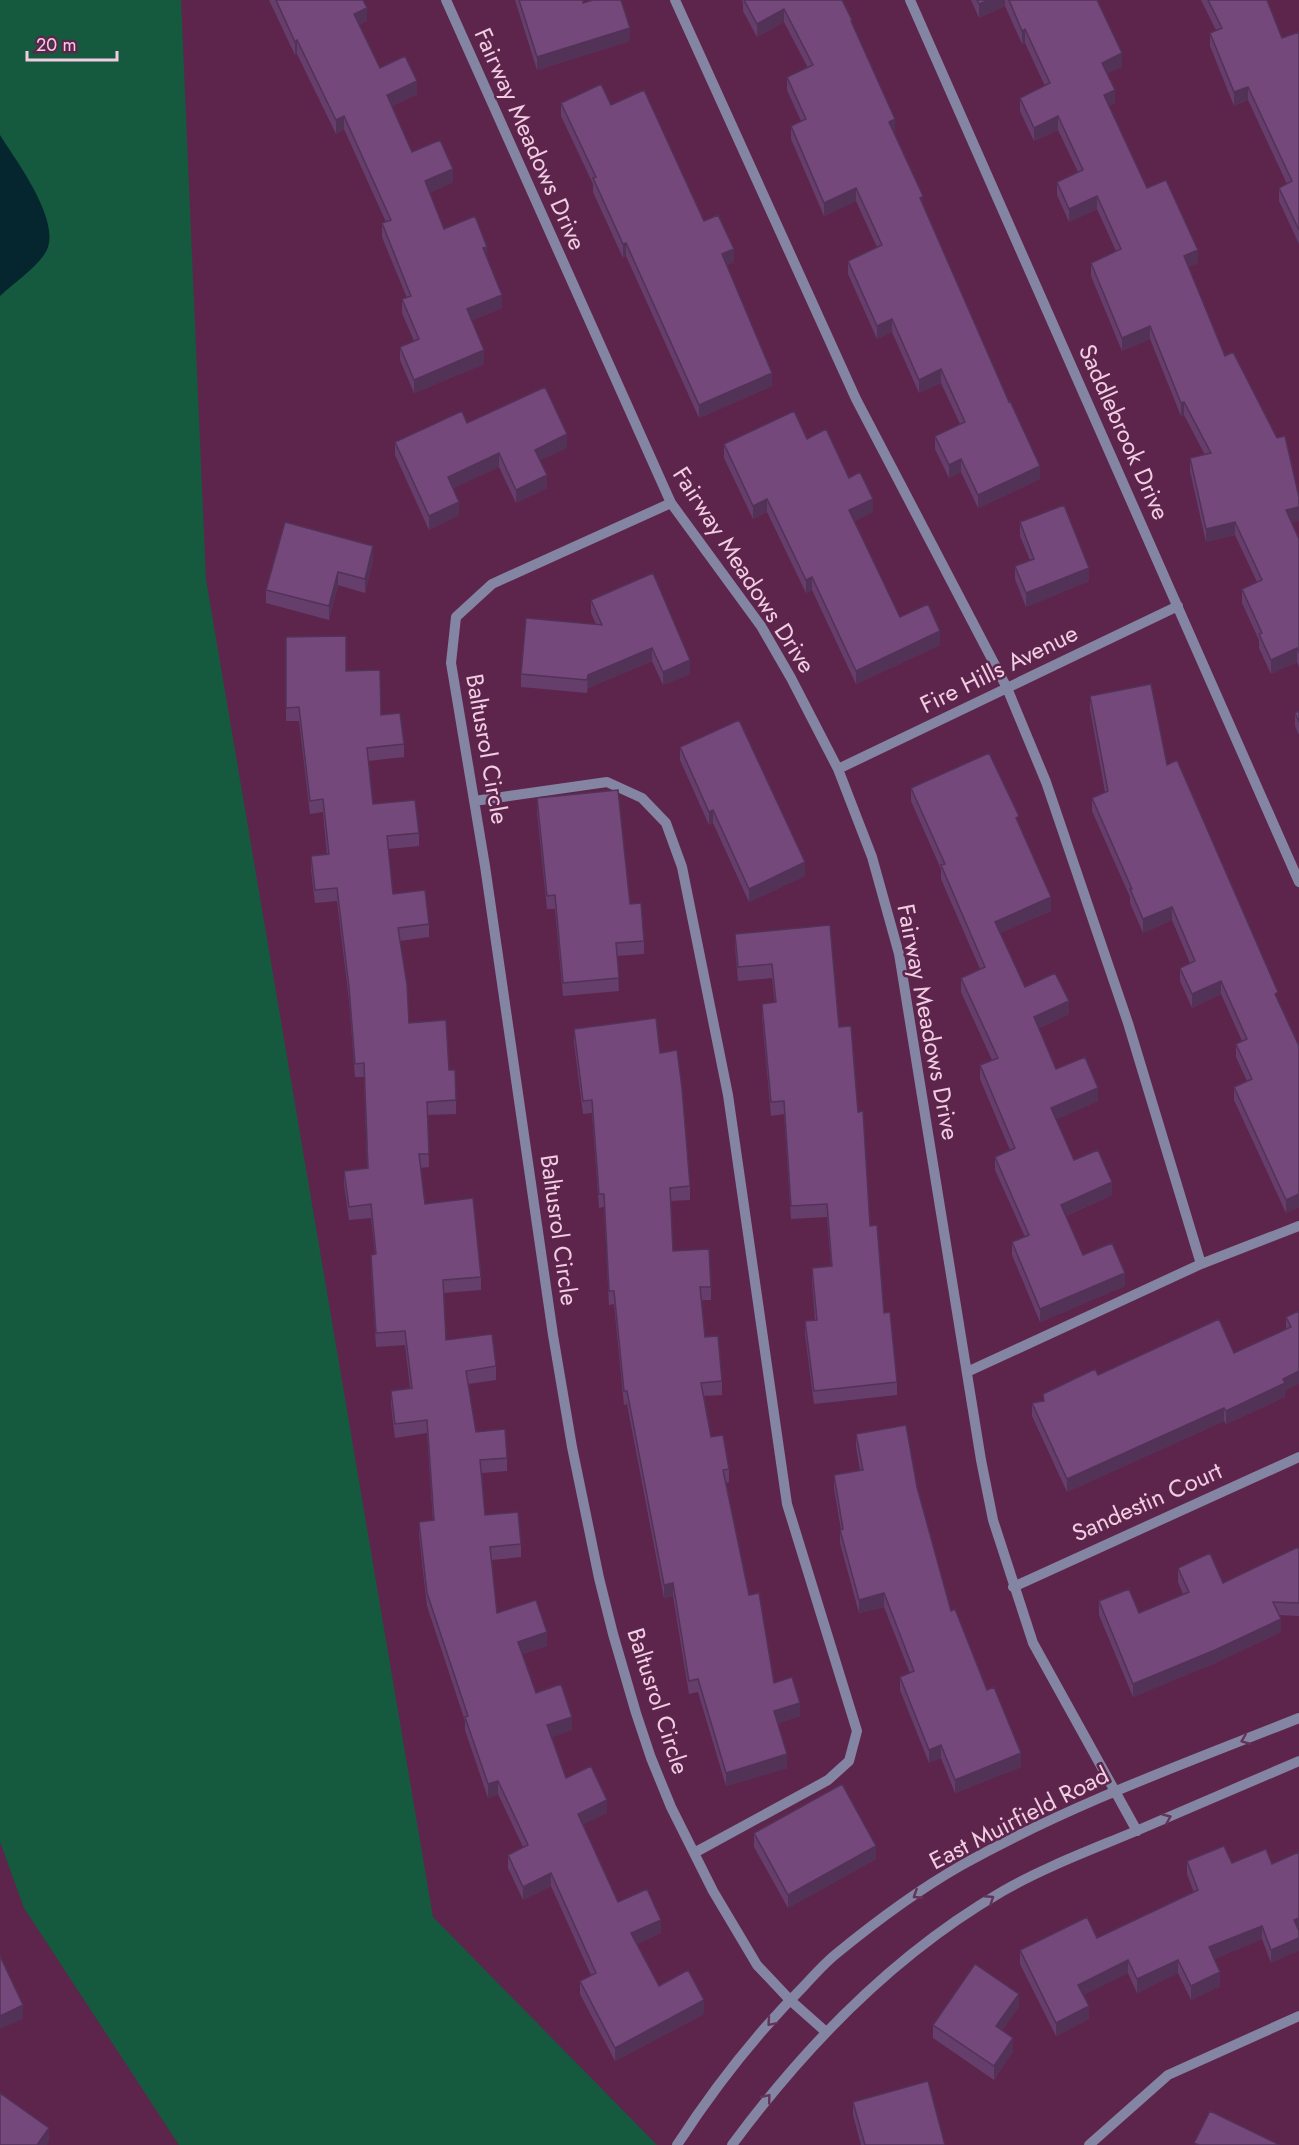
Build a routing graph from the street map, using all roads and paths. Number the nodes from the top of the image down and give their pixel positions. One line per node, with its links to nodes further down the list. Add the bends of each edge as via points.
1 (446, 0): 4 (street, Fairway Meadows Drive)
2 (675, 0): 6 (street, via 856,399)
3 (910, 0): 5 (street, Saddlebrook Drive)
4 (671, 503): 7 (street, Fairway Meadows Drive, via 761,626); 8 (street, Baltusrol Circle, via 492,584 456,618 451,663)
5 (1178, 606): 6 (street, Fire Hills Avenue); 9 (street, Saddlebrook Drive)
6 (1007, 688): 7 (street, Fire Hills Avenue); 11 (street, via 1046,782 1128,1023)
7 (838, 769): 12 (street, Fairway Meadows Drive, via 872,857 899,954)
8 (474, 801): 19 (street, Baltusrol Circle, via 553,1335 599,1578 643,1736); 19 (street, via 607,782 642,798 666,823 682,867 728,1095 787,1504 857,1731 849,1761 828,1780)
9 (1299, 882)
10 (1299, 1226): 11 (street)
11 (1201, 1264): 12 (street)
12 (967, 1372): 14 (street, Fairway Meadows Drive, via 993,1520)
13 (1299, 1457): 14 (street, Sandestin Court)
14 (1013, 1587): 17 (street, Fairway Meadows Drive, via 1033,1643)
15 (1299, 1718): 17 (street, East Muirfield Road, one-way to 17)
16 (1299, 1761): 18 (street, one-way to 16)
17 (1116, 1791): 18 (street, Fairway Meadows Drive); 20 (street, East Muirfield Road, one-way to 20, via 962,1866 834,1955)
18 (1137, 1831): 22 (street, one-way to 18, via 892,1969 1003,1890)
19 (694, 1853): 20 (street, Baltusrol Circle, via 757,1965)
20 (790, 2000): 22 (street, Baltusrol Circle); 23 (street, East Muirfield Road, one-way to 23, via 703,2104)
21 (1299, 2016): 25 (street, via 1168,2075)
22 (826, 2032): 24 (street, one-way to 22, via 787,2073)
23 (676, 2145)
24 (732, 2145)
25 (1089, 2145)

